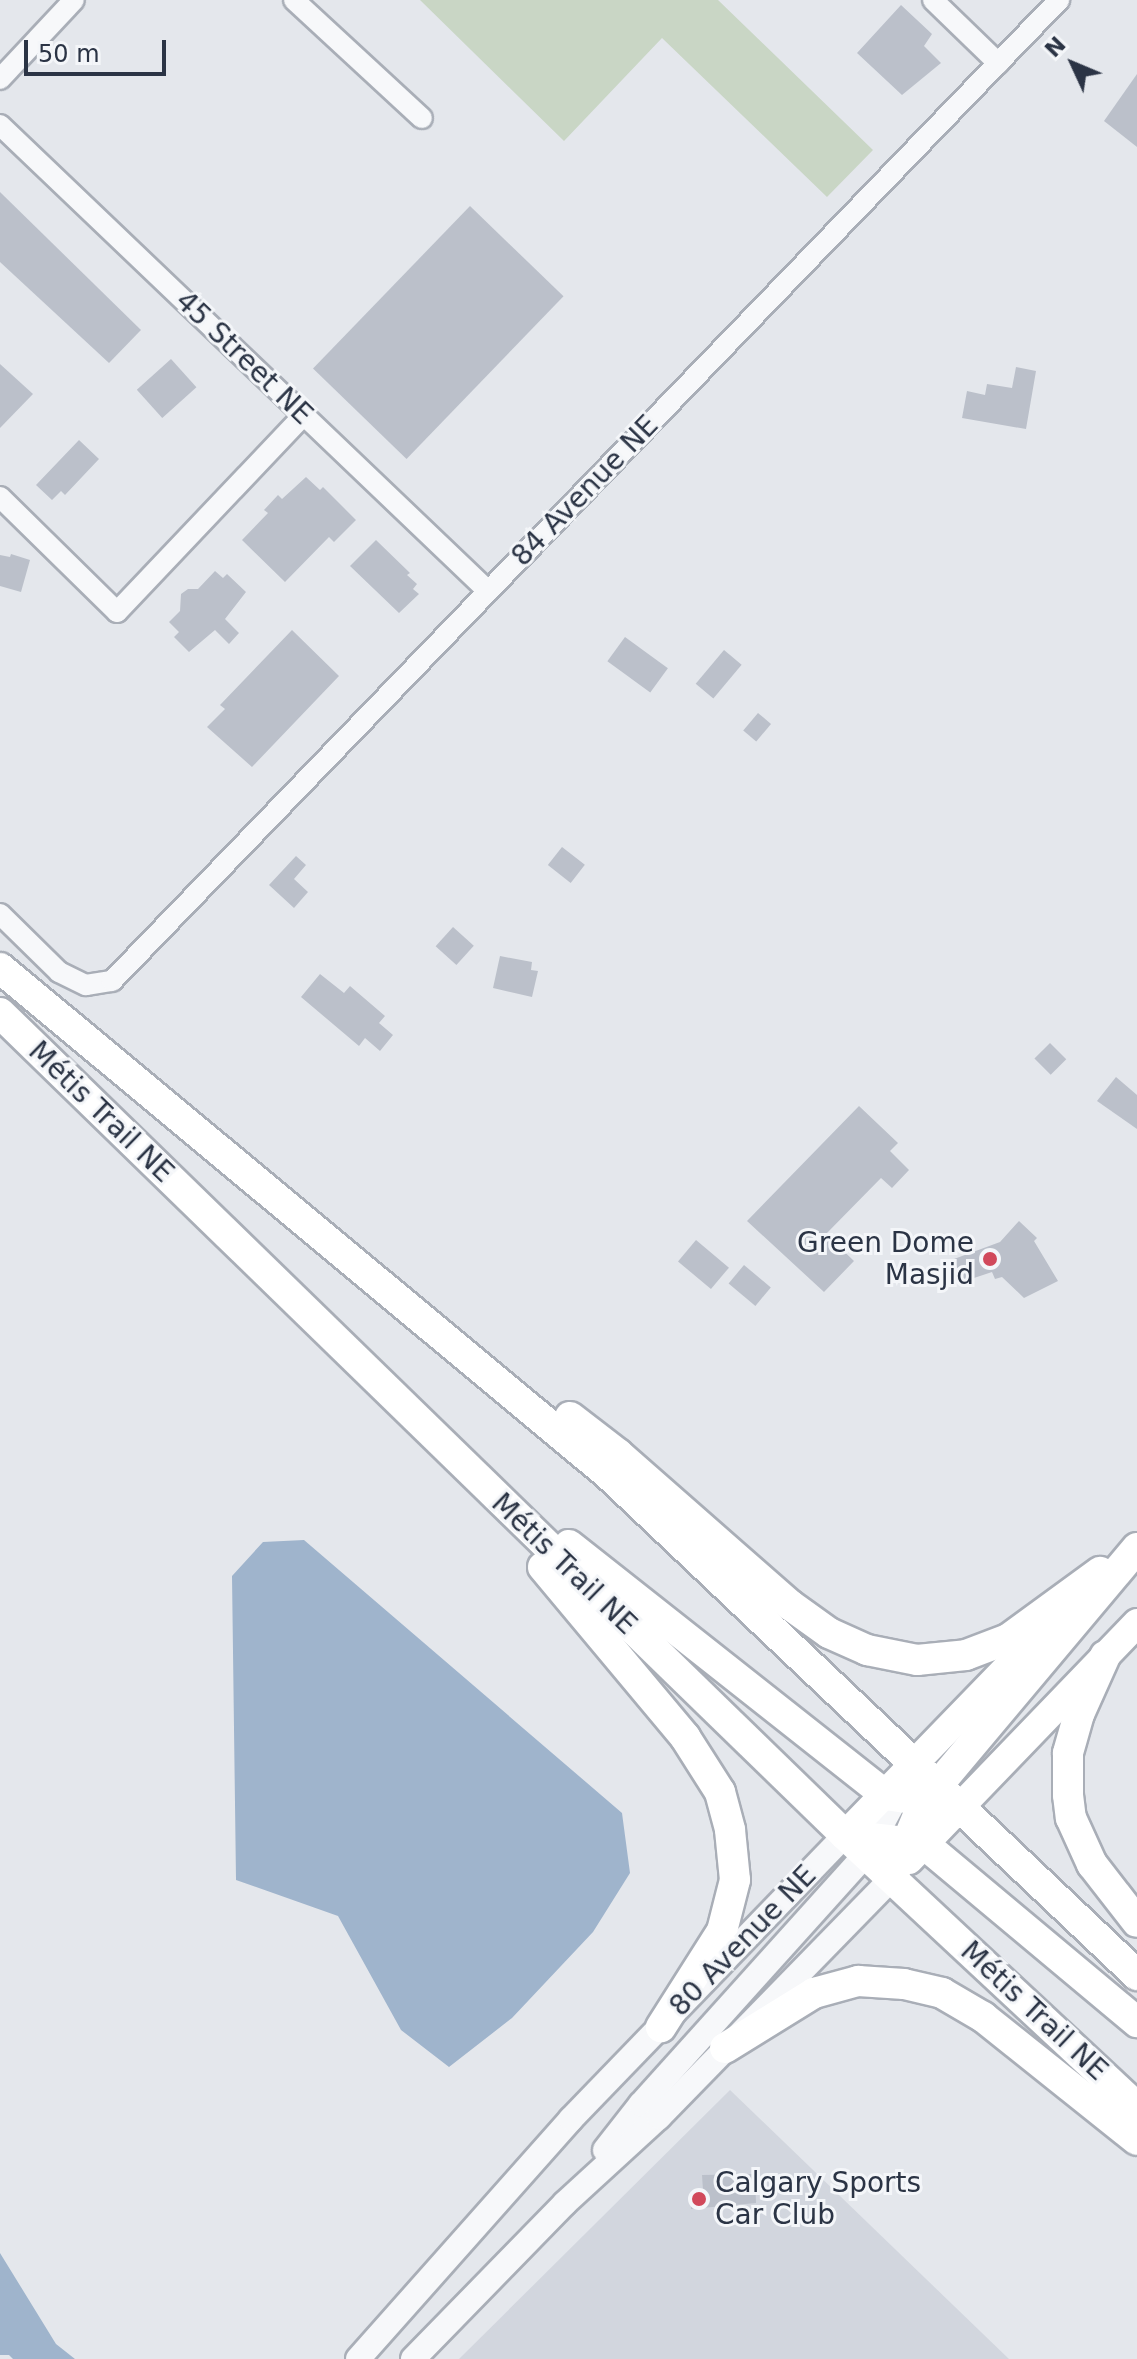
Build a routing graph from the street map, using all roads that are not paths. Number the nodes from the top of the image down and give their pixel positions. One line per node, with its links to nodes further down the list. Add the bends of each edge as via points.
1 (74, 0): 6 (street)
2 (294, 0): 7 (street)
3 (933, 0): 5 (street)
4 (1059, 0): 5 (street, 84 Avenue NE)
5 (998, 63): 11 (street, 84 Avenue NE)
6 (0, 79)
7 (422, 118)
8 (0, 125): 9 (street, 45 Street NE)
9 (304, 415): 10 (street, via 117,612); 11 (street, 45 Street NE)
10 (0, 497)
11 (488, 591): 12 (street, 84 Avenue NE, via 112,981 86,985 59,972)
12 (0, 914)
13 (0, 968): 15 (main road, Métis Trail NE)
14 (0, 1013): 16 (main road, Métis Trail NE)
15 (279, 1201): 19 (main road, via 618,1454 829,1633 867,1650 917,1660 966,1655 1008,1639); 22 (main road, Métis Trail NE, via 608,1474)
16 (433, 1437): 23 (main road); 25 (main road, Métis Trail NE); 31 (main road, via 644,1686 720,1792 735,1880 722,1931)
17 (1137, 1534): 19 (main road, 80 Avenue NE)
18 (1137, 1548): 23 (main road)
19 (1100, 1572): 22 (main road, 80 Avenue NE)
20 (1137, 1623): 21 (main road)
21 (1105, 1656): 24 (main road); 28 (main road, via 1068,1753 1068,1795 1071,1818 1092,1864)
22 (914, 1764): 23 (main road, Métis Trail NE); 23 (main road, 80 Avenue NE)
23 (910, 1796): 24 (main road); 25 (main road, 80 Avenue NE); 26 (main road)
24 (960, 1806): 26 (main road); 29 (main road)
25 (862, 1842): 26 (main road); 27 (main road, Métis Trail NE); 31 (street, 80 Avenue NE); 35 (street, via 641,2104)
26 (914, 1842): 27 (main road); 30 (main road)
27 (892, 1878): 32 (street); 33 (main road, Métis Trail NE)
28 (1137, 1922)
29 (1137, 1975)
30 (1137, 2022)
31 (661, 2027): 36 (street, 80 Avenue NE, via 571,2119)
32 (725, 2048): 34 (main road, via 814,1993 858,1981 904,1984 942,1993 983,2017); 35 (street)
33 (1137, 2107)
34 (1137, 2140)
35 (565, 2203): 37 (street)
36 (358, 2359)
37 (413, 2359)

